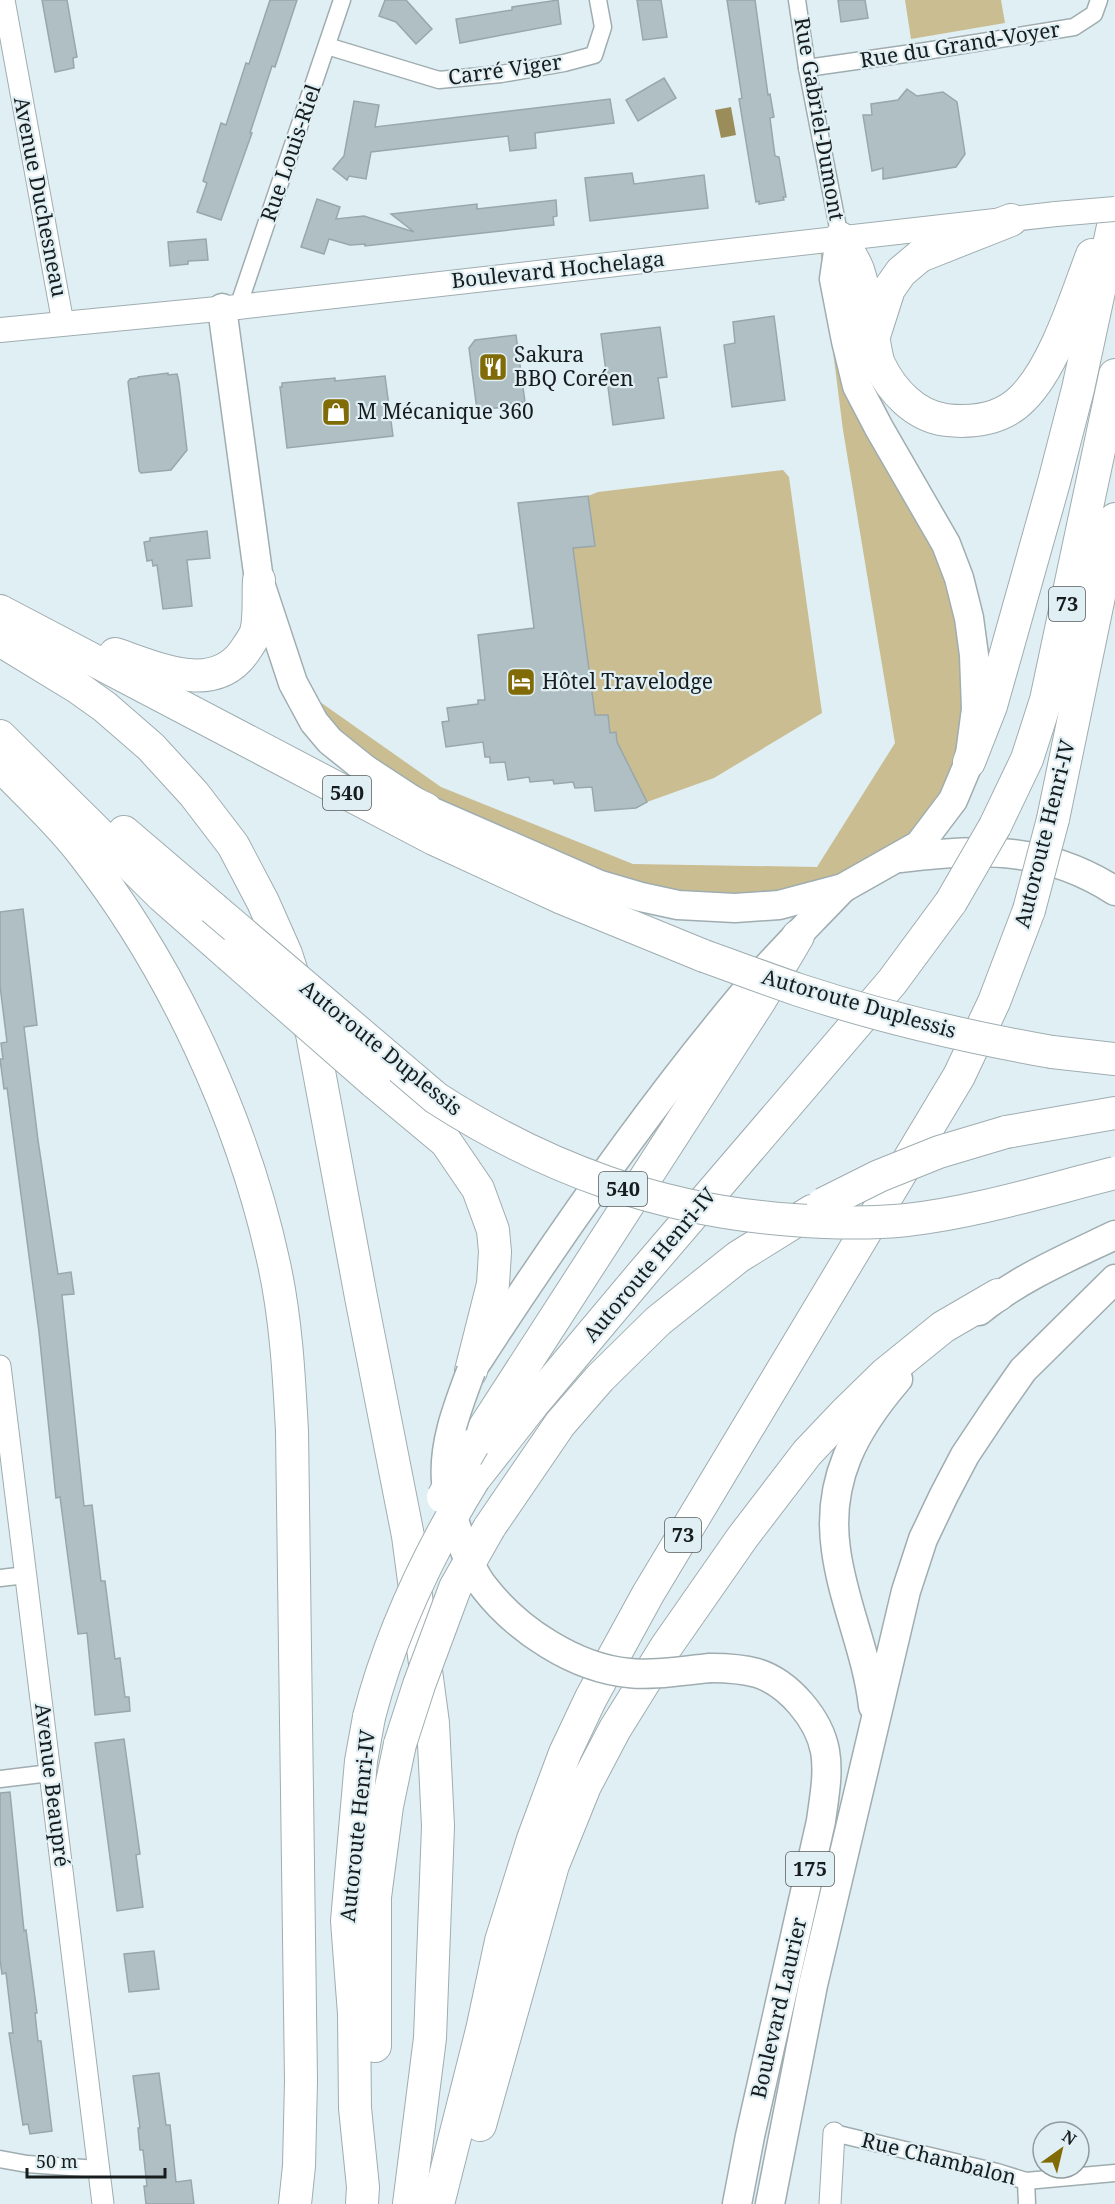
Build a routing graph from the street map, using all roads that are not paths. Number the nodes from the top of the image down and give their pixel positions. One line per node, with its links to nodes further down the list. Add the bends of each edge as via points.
1 (4, 0): 14 (street, Avenue Duchesneau)
2 (342, 0): 6 (street, Rue Louis-Riel)
3 (598, 0): 6 (street, Carré Viger, via 603,27 594,55 501,74 439,80)
4 (797, 0): 7 (street, Rue Gabriel-Dumont)
5 (1099, 0): 7 (street, Rue du Grand-Voyer, via 1094,14 1074,27)
6 (327, 46): 13 (street, Rue Louis-Riel)
7 (807, 68): 12 (street, Rue Gabriel-Dumont)
8 (1115, 196): 16 (highway, via 1040,376 1022,399 1002,412 984,420 965,422 939,419 914,408 894,387 879,362)
9 (1115, 209): 11 (main road, Boulevard Hochelaga, bridge)
10 (1115, 218): 25 (highway, via 1048,504 991,706)
11 (1011, 220): 12 (main road, Boulevard Hochelaga); 16 (highway, via 920,256 889,289)
12 (840, 238): 13 (main road, Boulevard Hochelaga); 16 (highway, via 858,269); 25 (highway, via 834,279 857,386 945,544 965,599 974,655 976,709)
13 (230, 307): 14 (main road, Boulevard Hochelaga); 19 (highway, Rue Louis-Riel)
14 (63, 323): 15 (main road, Boulevard Hochelaga)
15 (0, 330)
16 (873, 337)
17 (1115, 375): 42 (highway, Autoroute Henri-IV / 73, bridge, via 1046,699 1027,759 995,826 951,902 892,982 634,1282 474,1479 441,1533 409,1601)
18 (1115, 519): 56 (highway, Autoroute Henri-IV / 73, bridge, via 1053,819 1029,910 994,1002 959,1076 648,1594 565,1753 501,1941)
19 (259, 580): 22 (highway, via 256,632 240,657 214,673 177,675); 27 (highway, Rue Louis-Riel, via 293,683 314,722 340,750)
20 (0, 605): 22 (highway)
21 (0, 611): 32 (highway, Autoroute Duplessis / 540, bridge, via 434,839 562,898 704,956 800,990 919,1024 1052,1052)
22 (72, 639): 27 (highway)
23 (0, 640): 55 (highway, via 105,707 151,747 194,794 232,845 263,902 286,954 312,1034 408,1536 433,1723 438,1826 430,2038)
24 (0, 734): 34 (highway, Autoroute Duplessis / 540, bridge, via 63,781 436,1098 477,1125 549,1160 626,1190 699,1209 749,1217 863,1223 951,1212); 39 (highway, bridge, via 162,896 446,1142 478,1189 493,1230 493,1284)
25 (969, 762): 28 (highway, via 953,800 933,829 919,845)
26 (0, 765): 54 (highway, via 81,851 135,929 180,1005 218,1086 254,1184 274,1265 287,1347 292,1431 301,2081)
27 (426, 809): 29 (highway, Rue Louis-Riel, via 600,885 678,905 779,905)
28 (894, 859): 29 (highway); 30 (highway, via 961,851 1008,852 1060,863)
29 (843, 888): 31 (highway, Boulevard Laurier)
30 (1115, 891)
31 (798, 936): 39 (highway, Boulevard Laurier, via 738,1000 665,1092 578,1209); 42 (highway, bridge, via 473,1445 424,1530 389,1614 381,1643)
32 (1115, 1059)
33 (1115, 1113): 52 (highway, bridge, via 1006,1132 939,1152 823,1204 738,1257 658,1322 600,1378 560,1424 489,1528 455,1588 400,1744 375,1897 375,2069)
34 (1115, 1173)
35 (1115, 1235): 37 (highway)
36 (1115, 1279): 45 (highway, via 1023,1370 965,1455 944,1495 923,1539 906,1591)
37 (998, 1296): 45 (highway, via 900,1376 872,1408 853,1441 840,1476 834,1512 836,1550 870,1677 873,1709); 57 (highway, via 943,1327 885,1374 807,1453 742,1538 615,1728 585,1786 553,1865)
38 (0, 1366): 40 (street, Avenue Beaupré)
39 (471, 1371): 47 (highway, Boulevard Laurier / 175, bridge, via 448,1438 446,1480 460,1536 483,1586 509,1616 545,1644 586,1662 630,1674 711,1668 759,1674 786,1689 818,1728 827,1773 821,1821)
40 (26, 1575): 41 (street); 43 (street, Avenue Beaupré)
41 (0, 1578)
42 (379, 1680): 52 (highway, Autoroute Henri-IV / 73, bridge, via 361,1761 347,1920)
43 (50, 1773): 44 (street); 49 (street, Avenue Beaupré)
44 (0, 1779)
45 (861, 1782): 60 (highway, Boulevard Laurier / 175, via 813,1985)
46 (834, 2133): 51 (street, Rue Chambalon); 61 (street)
47 (750, 2136): 58 (highway); 59 (highway, Boulevard Laurier / 175)
48 (0, 2159): 49 (street)
49 (98, 2169): 53 (street, Avenue Beaupré)
50 (1115, 2173): 51 (street, Rue Chambalon)
51 (1026, 2181): 62 (street)
52 (363, 2196)
53 (103, 2204)
54 (295, 2204)
55 (409, 2204)
56 (438, 2204)
57 (459, 2204)
58 (724, 2204)
59 (737, 2204)
60 (770, 2204)
61 (830, 2204)
62 (1027, 2204)

